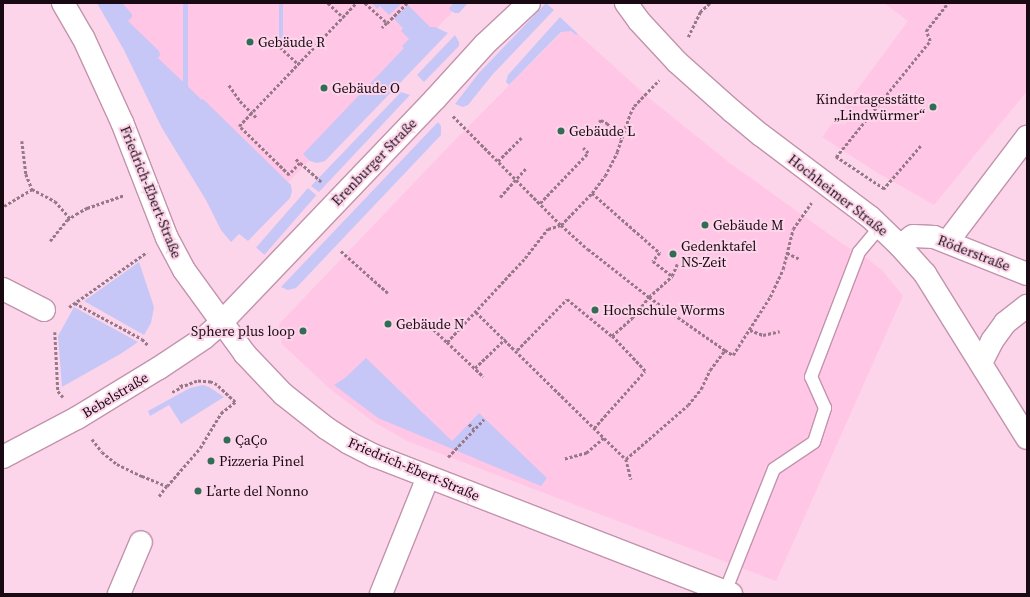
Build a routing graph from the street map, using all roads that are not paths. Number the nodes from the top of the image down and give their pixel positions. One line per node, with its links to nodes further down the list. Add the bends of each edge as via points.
1 (63, 3): 12 (street, Friedrich-Ebert-Straße, via 83,37 119,116 167,238 184,270)
2 (529, 3): 12 (street, Erenburger Straße, via 485,44)
3 (626, 3): 5 (street, Hochheimer Straße, via 639,21 678,62 762,135)
4 (1027, 137): 6 (street)
5 (881, 226): 7 (street, Hochheimer Straße); 18 (lane, via 859,252 811,377 825,408 814,442 774,469)
6 (948, 242): 7 (street, Röderstraße, via 934,237 913,236); 8 (street, Röderstraße)
7 (900, 246): 13 (street, Hochheimer Straße, via 925,274)
8 (1027, 274)
9 (3, 289): 11 (street)
10 (1027, 306): 13 (street, via 1005,323)
11 (44, 310)
12 (221, 324): 15 (street, Bebelstraße, via 159,368 78,418); 16 (street, Friedrich-Ebert-Straße, via 263,375 310,416 349,443)
13 (981, 363): 14 (street, Hochheimer Straße)
14 (1027, 438)
15 (3, 457)
16 (428, 478): 18 (street, Friedrich-Ebert-Straße); 20 (street)
17 (141, 542): 19 (street)
18 (728, 593)
19 (119, 594)
20 (380, 594)

